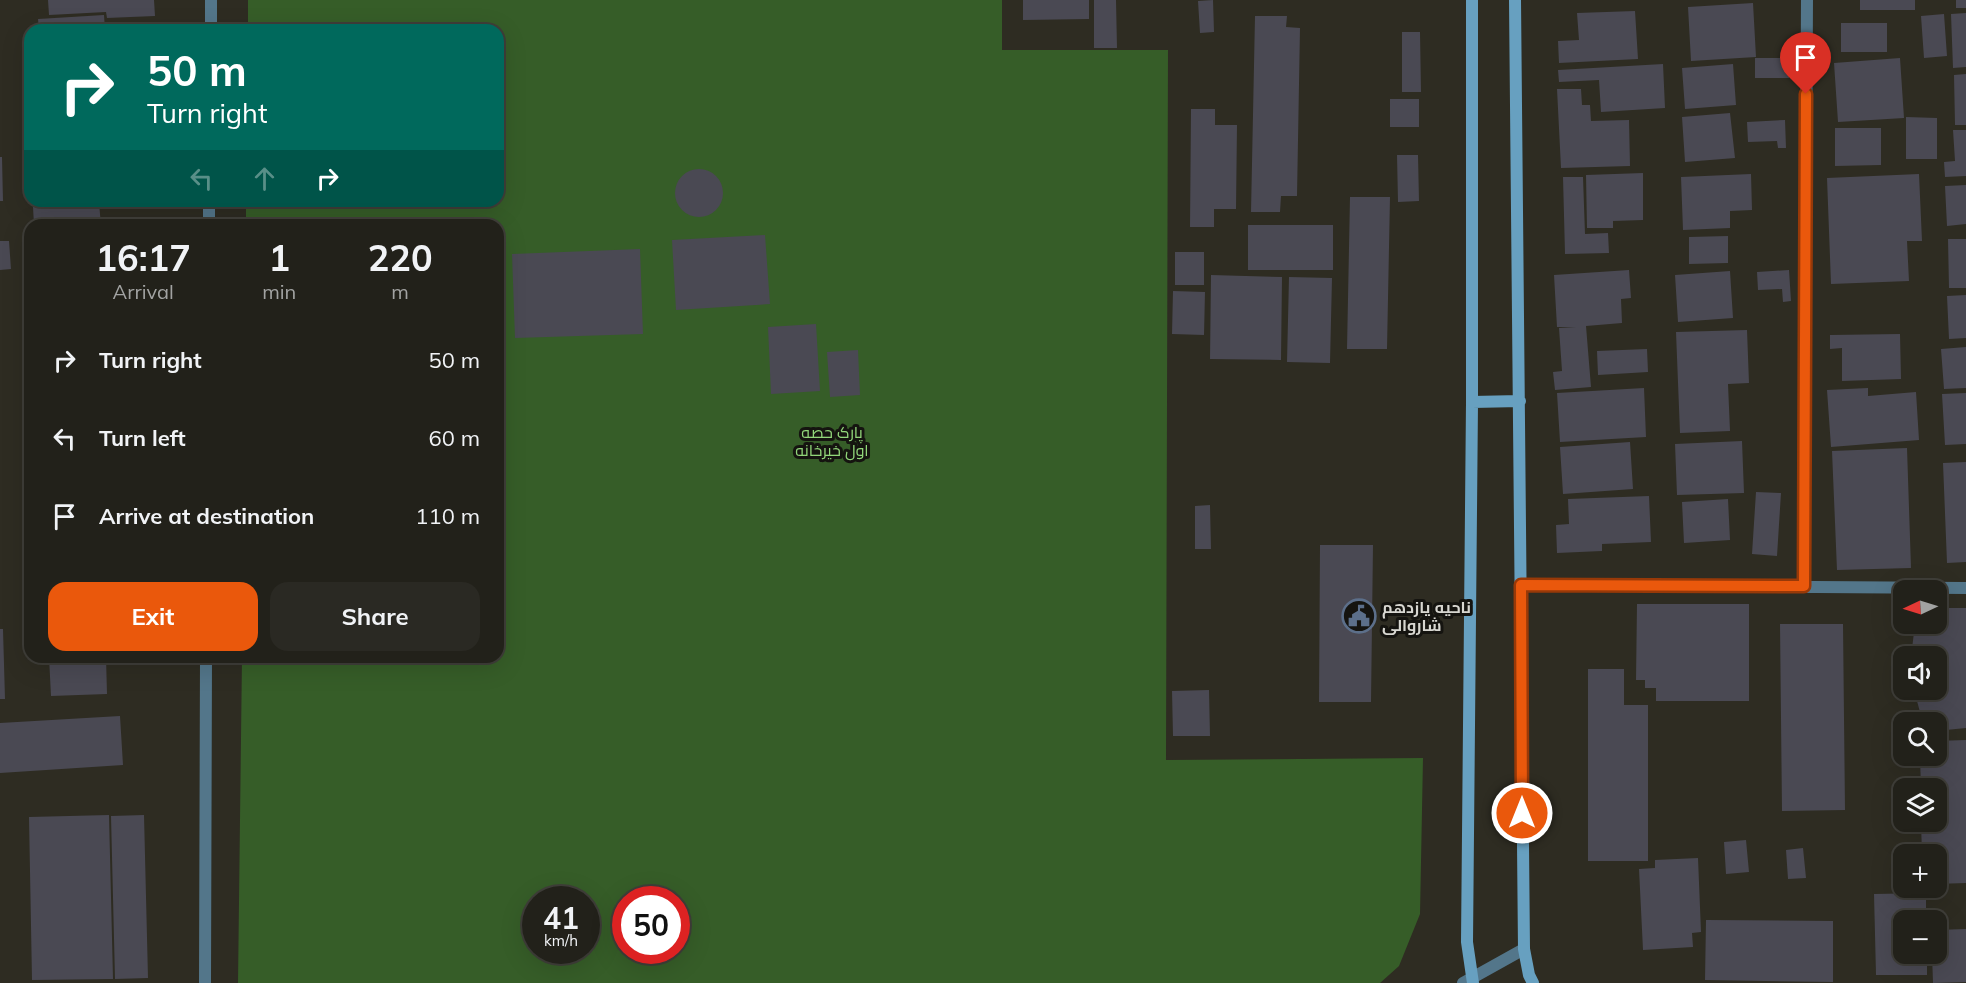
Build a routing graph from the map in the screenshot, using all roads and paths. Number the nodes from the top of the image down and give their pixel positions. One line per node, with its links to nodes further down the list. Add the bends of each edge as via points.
1 (211, 0): 5 (street)
2 (1472, 0): 7 (main road)
3 (1515, 0): 6 (main road)
4 (1807, 0): 9 (street)
5 (211, 24)
6 (1520, 401): 7 (main road); 8 (main road)
7 (1472, 402): 13 (main road)
8 (1521, 585): 9 (street); 12 (main road)
9 (1804, 586): 10 (street)
10 (1966, 588)
11 (206, 663): 14 (street)
12 (1524, 949): 13 (street); 15 (main road)
13 (1469, 981)
14 (205, 983)
15 (1533, 983)

